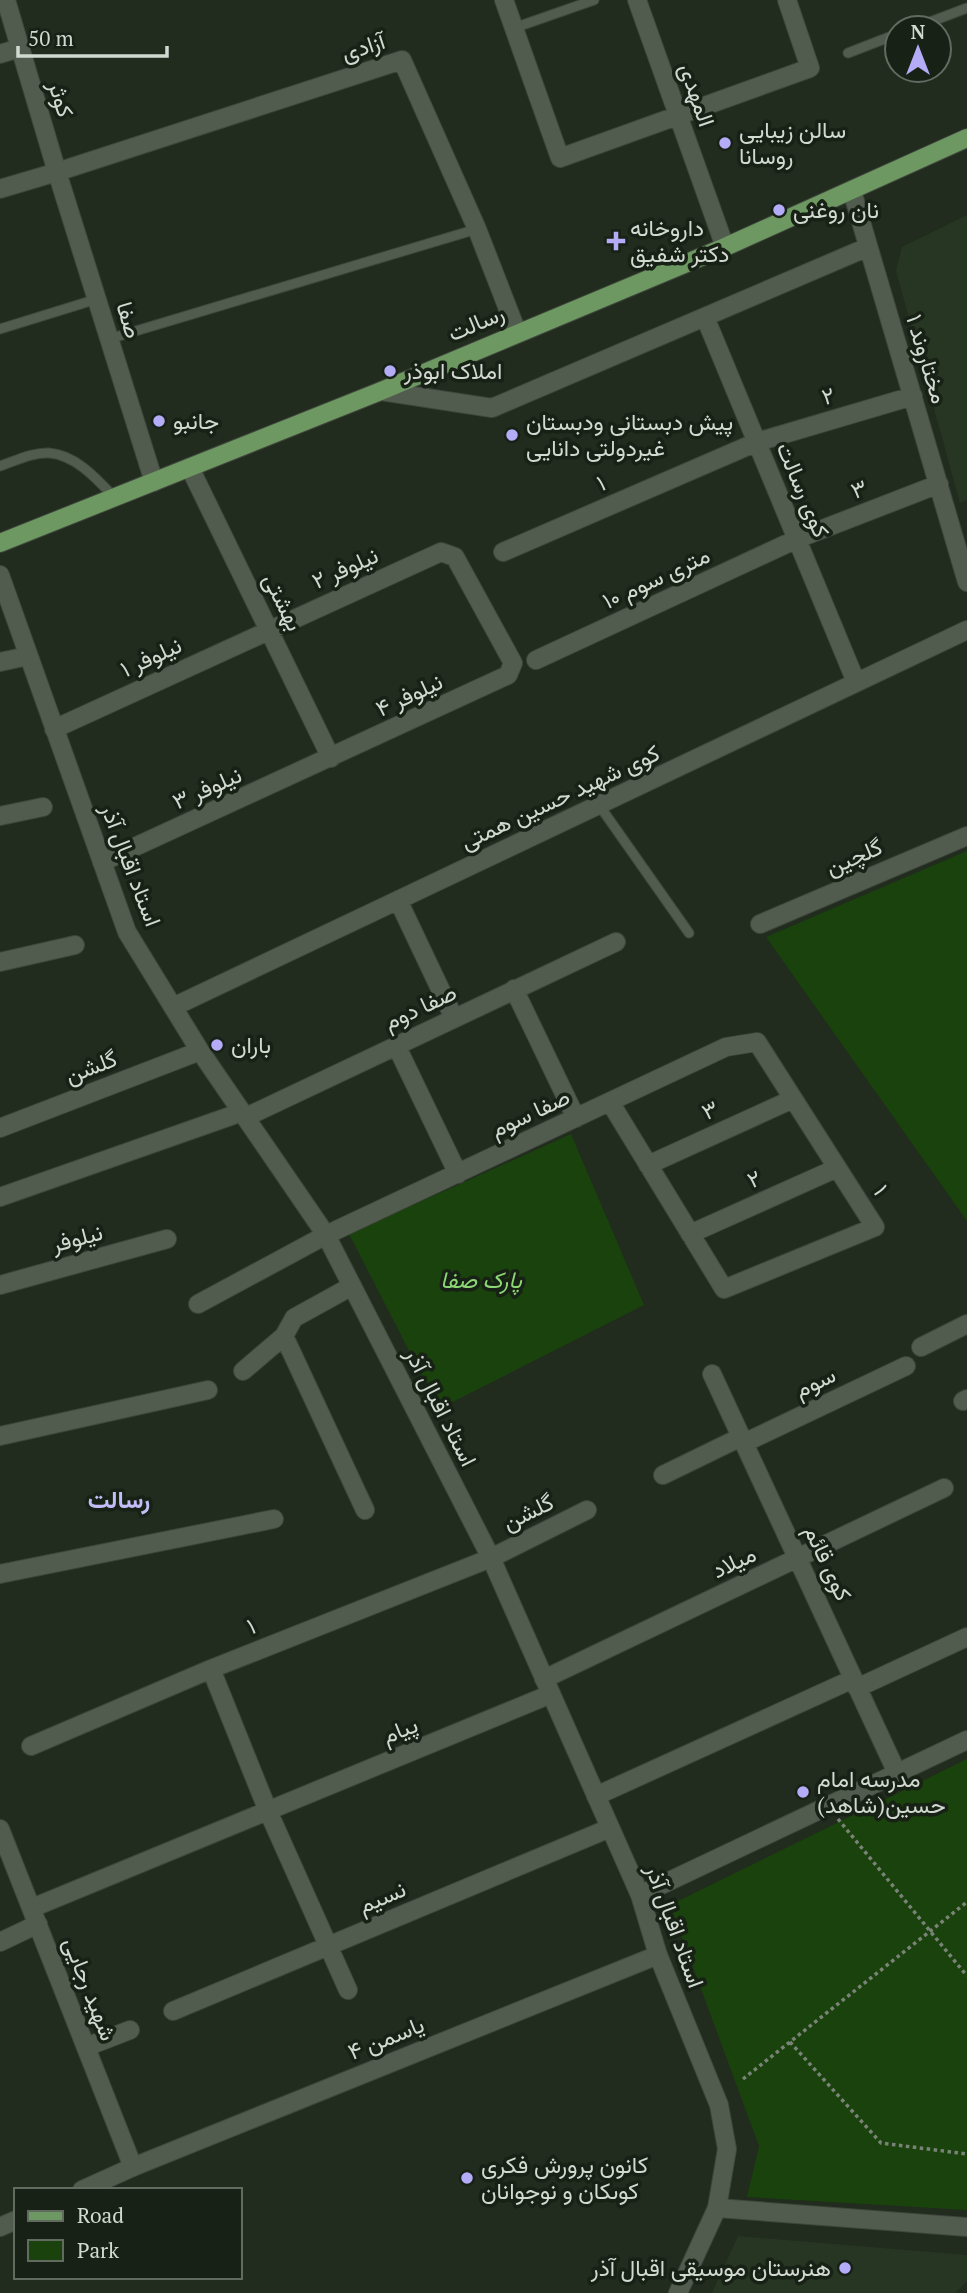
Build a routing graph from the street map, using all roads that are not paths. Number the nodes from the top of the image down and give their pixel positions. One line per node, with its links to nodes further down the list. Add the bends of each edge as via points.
1 (6, 0): 8 (street, کوثر)
2 (504, 0): 6 (street)
3 (594, 0): 6 (lane)
4 (637, 0): 11 (street, المهدی)
5 (786, 0): 11 (street, via 810,68)
6 (514, 28): 11 (street, via 560,158)
7 (883, 39): 9 (lane)
8 (20, 48): 10 (street); 13 (street, کوثر)
9 (848, 53)
10 (0, 54)
11 (678, 116): 17 (street, المهدی)
12 (967, 138): 15 (main road, رسالت)
13 (57, 172): 14 (street); 16 (street, آزادی, via 402,60); 19 (street, صفا)
14 (0, 189)
15 (852, 191): 17 (main road, رسالت); 18 (street, مختاروند ۱)
16 (477, 229): 22 (street, آزادی); 23 (lane)
17 (725, 247): 22 (main road, رسالت)
18 (868, 247): 20 (street); 25 (street, مختاروند ۱)
19 (97, 299): 21 (lane); 23 (street, صفا)
20 (705, 317): 24 (street, via 492,408); 26 (street, کوی رسالت)
21 (0, 330)
22 (517, 332): 24 (main road, رسالت)
23 (109, 339): 29 (street, صفا)
24 (381, 391): 28 (main road, رسالت)
25 (913, 396): 26 (street, ۲); 30 (street, مختاروند ۱)
26 (757, 442): 32 (street, کوی رسالت); 34 (street, ۱)
27 (0, 466): 31 (lane, via 50,453 87,469)
28 (190, 468): 29 (main road, رسالت); 37 (street, بهشتی)
29 (154, 482): 31 (main road, رسالت)
30 (939, 484): 32 (street, ۳); 36 (street, مختاروند ۱)
31 (115, 498): 33 (main road, رسالت)
32 (797, 540): 40 (street, ۱۰ متری سوم); 43 (street, کوی رسالت)
33 (0, 542)
34 (503, 552)
35 (0, 575): 39 (street, استاد اقبال آذر)
36 (967, 582)
37 (269, 629): 42 (street, نیلوفر ۲, via 441,552 455,557 513,663); 44 (street, نیلوفر ۱); 45 (street, بهشتی)
38 (967, 630): 43 (street, کوی شهید حسین همتی)
39 (28, 656): 41 (street); 44 (street, استاد اقبال آذر)
40 (536, 660)
41 (0, 662)
42 (508, 675): 45 (street, نیلوفر ۴)
43 (856, 682): 46 (street, کوی شهید حسین همتی)
44 (54, 729): 50 (street, استاد اقبال آذر)
45 (331, 758): 50 (street, نیلوفر ۳)
46 (599, 805): 51 (street, کوی شهید حسین همتی); 53 (lane)
47 (43, 807): 48 (street)
48 (0, 816)
49 (967, 835): 52 (street, گلچین)
50 (102, 862): 58 (street, استاد اقبال آذر, via 127,932)
51 (398, 901): 58 (street, کوی شهید حسین همتی); 59 (street)
52 (760, 924)
53 (689, 933)
54 (616, 942): 57 (street, صفا دوم)
55 (75, 945): 56 (street)
56 (0, 961)
57 (514, 989): 59 (street, صفا دوم); 66 (street)
58 (173, 1007): 62 (street, استاد اقبال آذر)
59 (454, 1018): 61 (street, صفا دوم)
60 (757, 1042): 63 (street, ۱); 64 (street, صفا سوم, via 726,1047)
61 (396, 1045): 65 (street, صفا دوم); 70 (street)
62 (200, 1051): 65 (street, استاد اقبال آذر); 67 (street, گلشن)
63 (793, 1099): 68 (street, ۳); 69 (street, ۱)
64 (610, 1102): 66 (street, صفا سوم); 68 (street)
65 (244, 1114): 71 (street, صفا دوم); 73 (street, استاد اقبال آذر)
66 (576, 1118): 70 (street, صفا سوم)
67 (0, 1128)
68 (648, 1165): 72 (street)
69 (837, 1168): 72 (street, ۲); 72 (street, ۱, via 875,1227 724,1289)
70 (458, 1174): 73 (street, صفا سوم)
71 (0, 1197)
72 (690, 1234)
73 (326, 1235): 76 (street, استاد اقبال آذر); 77 (street, صفا سوم)
74 (167, 1239): 75 (street, نیلوفر)
75 (0, 1285)
76 (352, 1286): 79 (street, via 294,1318); 92 (street, استاد اقبال آذر)
77 (198, 1304)
78 (967, 1324): 80 (street)
79 (284, 1336): 82 (street); 89 (street)
80 (921, 1347)
81 (906, 1366): 86 (street, سوم)
82 (243, 1371)
83 (712, 1374): 86 (street, کوی قائم)
84 (208, 1390): 85 (street)
85 (0, 1436)
86 (743, 1440): 87 (street); 93 (street, کوی قائم)
87 (663, 1475)
88 (944, 1488): 93 (street, میلاد)
89 (365, 1510)
90 (587, 1510): 92 (street, گلشن)
91 (274, 1519): 94 (street)
92 (491, 1558): 96 (street, ۱); 98 (street, استاد اقبال آذر)
93 (799, 1558): 97 (street, کوی قائم); 98 (street, میلاد)
94 (0, 1574)
95 (967, 1637): 97 (street)
96 (211, 1669): 100 (street, ۱); 103 (street)
97 (855, 1683): 101 (street, کوی قائم); 102 (street)
98 (548, 1687): 102 (street, استاد اقبال آذر); 103 (street, پیام)
99 (967, 1740): 101 (street)
100 (31, 1746)
101 (897, 1773): 106 (street)
102 (596, 1796): 104 (street, استاد اقبال آذر)
103 (268, 1811): 107 (street, پیام); 109 (street)
104 (610, 1828): 106 (street, استاد اقبال آذر); 109 (street, نسیم)
105 (0, 1829): 107 (street, شهید رجایی)
106 (640, 1895): 110 (street, استاد اقبال آذر)
107 (35, 1916): 108 (street, پیام); 114 (street, شهید رجایی)
108 (0, 1942)
109 (328, 1945): 111 (street); 112 (street, نسیم)
110 (658, 1955): 115 (street, یاسمن ۴); 117 (street, استاد اقبال آذر, via 719,2105 727,2149)
111 (348, 1990)
112 (173, 2011)
113 (130, 2030): 114 (street)
114 (86, 2047): 115 (street, شهید رجایی)
115 (133, 2167): 116 (street, یاسمن ۴)
116 (86, 2188)
117 (717, 2208): 118 (street); 119 (street, استاد اقبال آذر)
118 (967, 2227)
119 (678, 2293)

